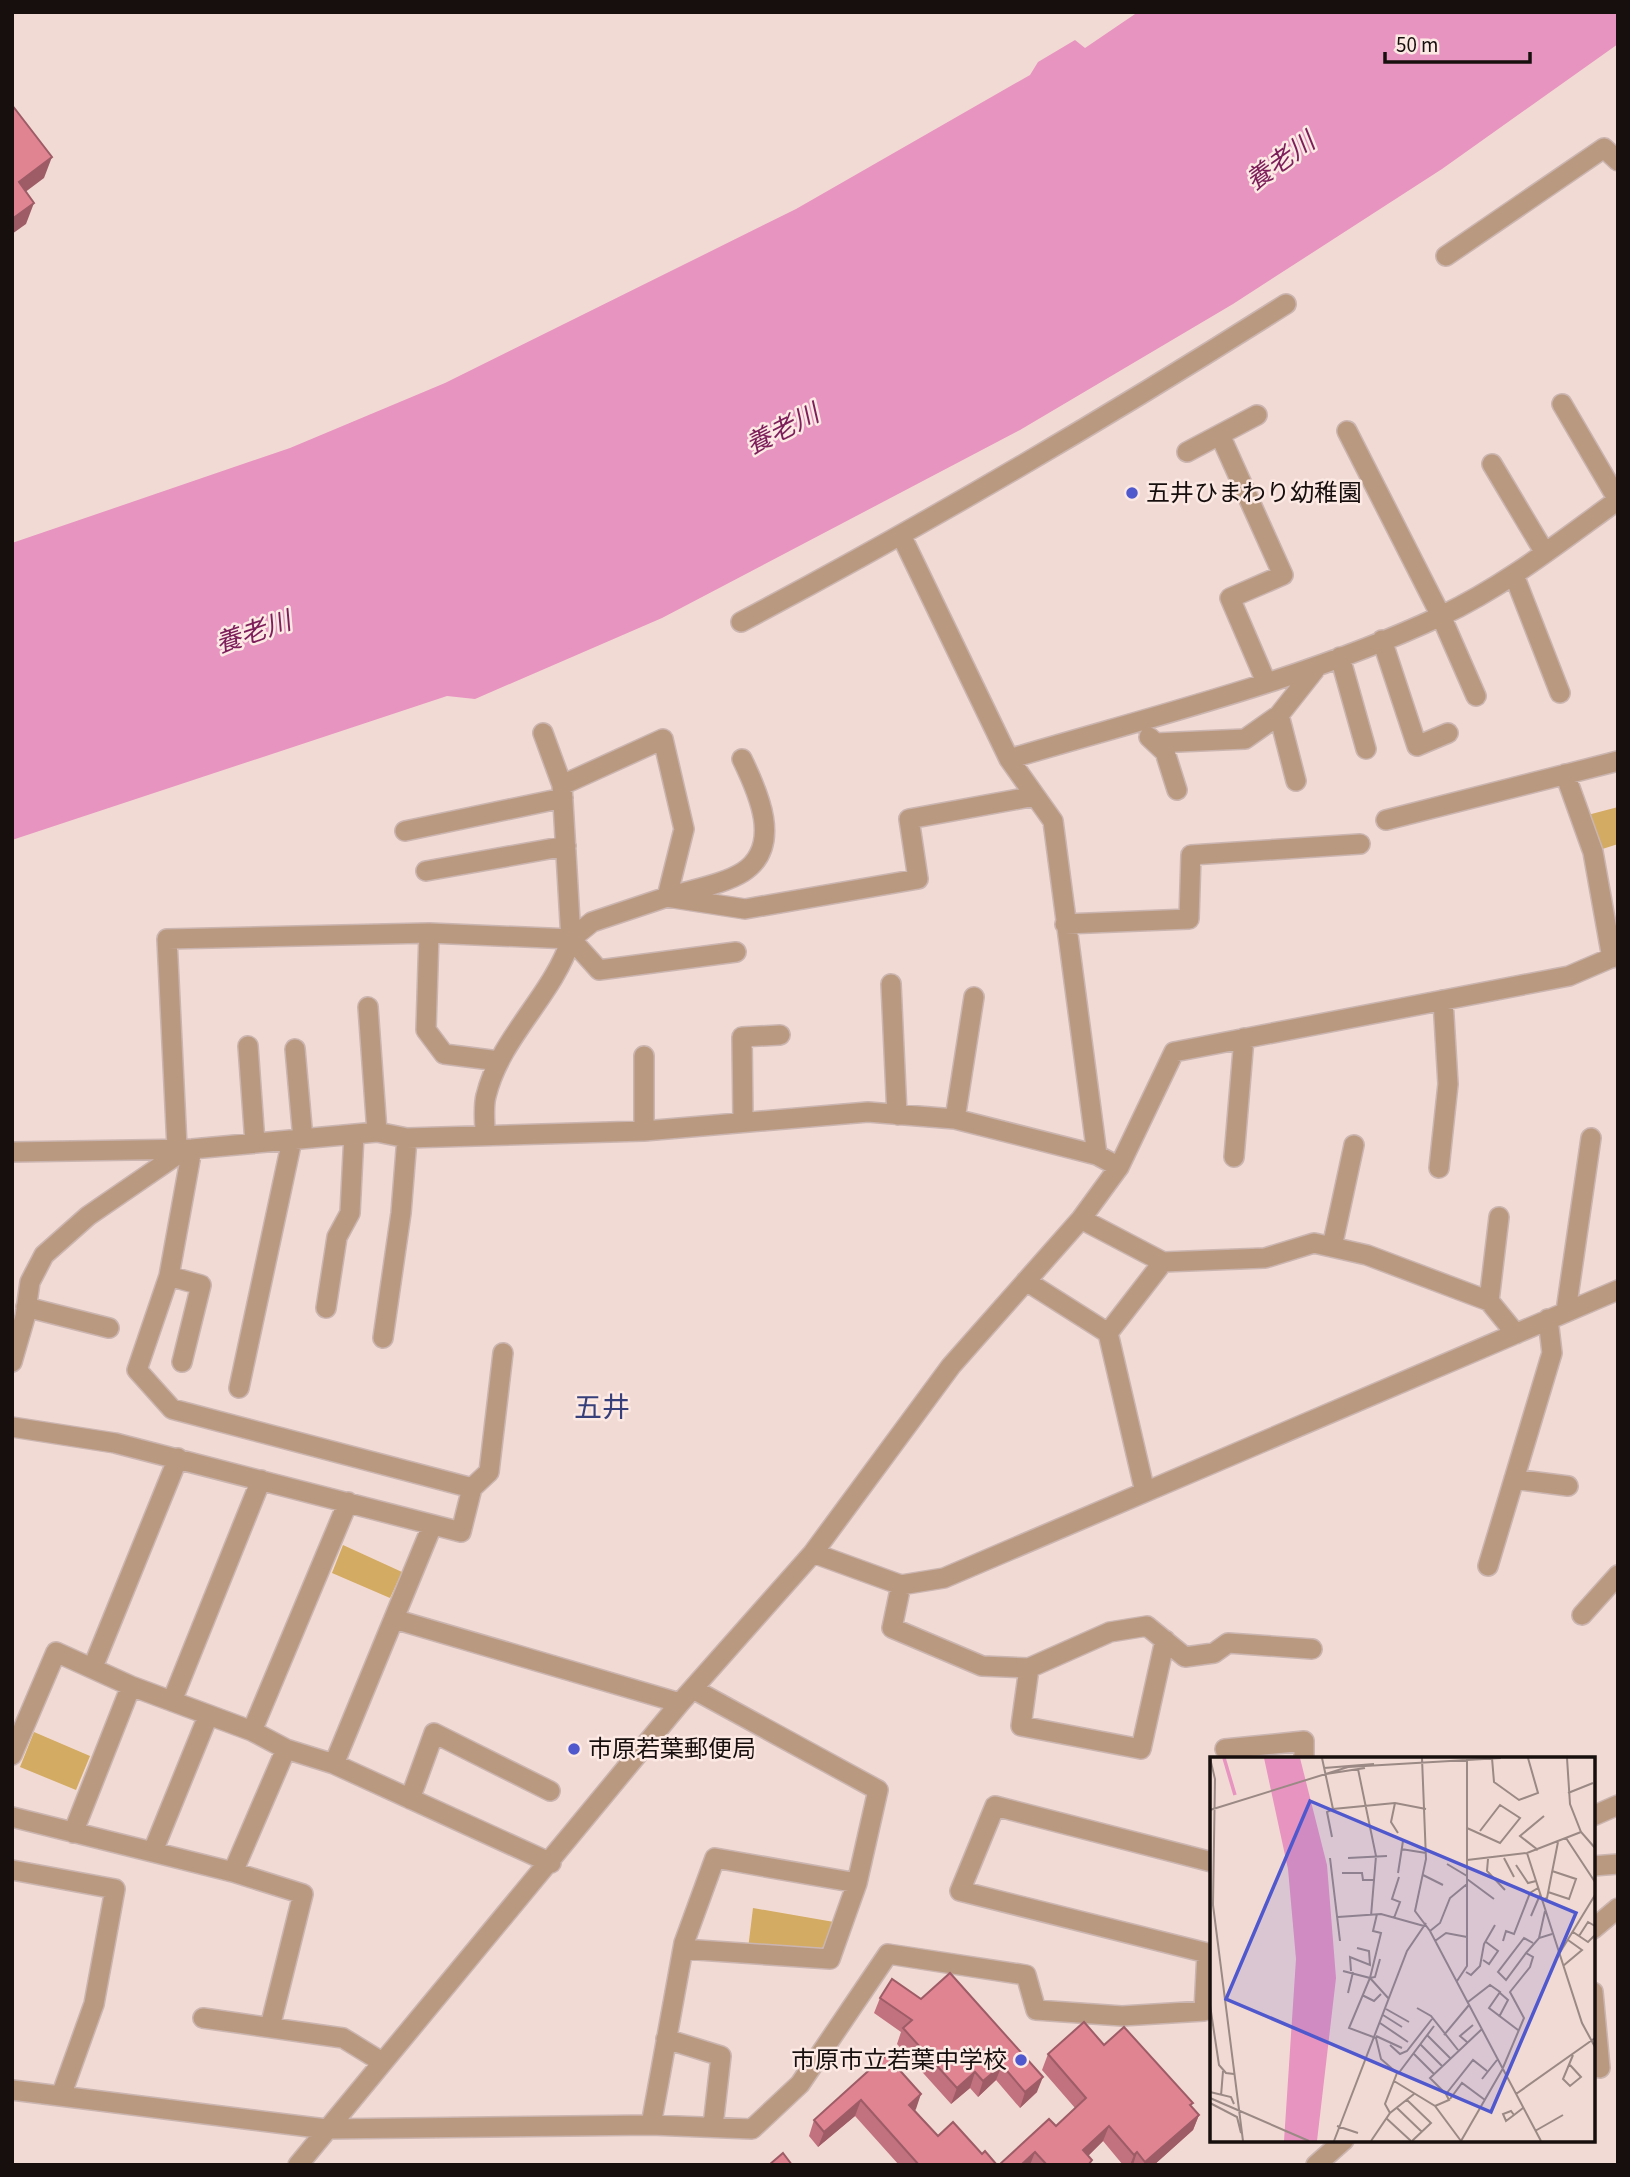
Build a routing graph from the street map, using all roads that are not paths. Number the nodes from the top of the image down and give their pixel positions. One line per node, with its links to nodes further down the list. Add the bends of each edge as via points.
1 (1618, 161): 2 (street, via 1604,148)
2 (1446, 256)
3 (1286, 304): 11 (street, via 1107,418)
4 (1562, 404): 10 (street)
5 (1257, 415): 7 (street)
6 (1347, 431): 14 (street)
7 (1220, 435): 8 (street); 19 (street, via 1283,575 1230,598)
8 (1187, 452)
9 (1492, 464): 12 (street)
10 (1618, 500): 12 (street)
11 (902, 537): 15 (street); 28 (street)
12 (1545, 553): 13 (street)
13 (1514, 575): 14 (street); 20 (street)
14 (1441, 616): 16 (street); 21 (street)
15 (741, 622)
16 (1382, 640): 17 (street); 25 (street, via 1417,747)
17 (1340, 657): 18 (street); 27 (street)
18 (1318, 666): 19 (street); 22 (street)
19 (1266, 682): 23 (street)
20 (1560, 692)
21 (1476, 696)
22 (1279, 715): 26 (street, via 1245,738); 32 (street)
23 (1133, 722): 26 (street); 28 (street)
24 (543, 733): 34 (street)
25 (1448, 733)
26 (1156, 743): 33 (street, via 1165,752)
27 (1366, 748)
28 (1009, 759): 35 (street)
29 (742, 760): 41 (street, via 755,785 767,829 760,852 744,871)
30 (1618, 761): 31 (street)
31 (1565, 774): 36 (street); 46 (street, via 1593,852)
32 (1296, 781)
33 (1177, 790)
34 (563, 792): 37 (street); 39 (street); 41 (street, via 663,738 684,829)
35 (1035, 796): 41 (street, via 909,820 918,879 745,909); 42 (street, via 1053,821)
36 (1386, 820)
37 (405, 831)
38 (1360, 844): 42 (street, via 1191,855 1189,919)
39 (566, 846): 40 (street); 44 (street)
40 (426, 870)
41 (667, 897): 44 (street, via 592,922)
42 (1065, 924): 71 (street)
43 (429, 933): 44 (street); 56 (street, via 426,1030 444,1054); 69 (street, via 167,939)
44 (571, 939): 45 (street, via 599,970); 56 (street, via 564,960)
45 (736, 952)
46 (1615, 957): 49 (street, via 1570,975)
47 (891, 984): 57 (street)
48 (974, 997): 58 (street)
49 (1443, 1000): 52 (street); 74 (street, via 1448,1084)
50 (368, 1007): 61 (street)
51 (780, 1035): 59 (street, via 742,1037)
52 (1244, 1038): 72 (street); 73 (street, via 1174,1052)
53 (248, 1046): 67 (street)
54 (295, 1049): 66 (street)
55 (644, 1056): 60 (street)
56 (499, 1061): 62 (street, via 485,1097)
57 (897, 1115): 58 (street); 59 (street, via 868,1112)
58 (955, 1119): 71 (street)
59 (743, 1121): 60 (street)
60 (644, 1131): 62 (street)
61 (377, 1132): 63 (street); 64 (street)
62 (485, 1133): 64 (street)
63 (354, 1134): 66 (street); 84 (street, via 350,1213 337,1237)
64 (407, 1138): 89 (street)
65 (1591, 1138): 85 (street)
66 (297, 1140): 67 (street); 93 (street)
67 (255, 1143): 69 (street)
68 (1354, 1145): 77 (street)
69 (184, 1148): 70 (street); 79 (street); 83 (street, via 88,1216 44,1255 30,1282)
70 (12, 1152)
71 (1097, 1155): 73 (street)
72 (1234, 1157)
73 (1119, 1167): 76 (street)
74 (1439, 1168)
75 (1499, 1217): 82 (street)
76 (1082, 1219): 78 (street); 80 (street)
77 (1332, 1247): 78 (street, via 1314,1243 1265,1258); 82 (street, via 1367,1255)
78 (1163, 1262): 87 (street)
79 (169, 1276): 92 (street, via 201,1285); 99 (street, via 137,1370 172,1409)
80 (1026, 1281): 87 (street); 103 (street, via 951,1366)
81 (1618, 1290): 85 (street)
82 (1489, 1301): 88 (street)
83 (26, 1307): 86 (street); 91 (street)
84 (326, 1308)
85 (1557, 1315): 88 (street); 96 (street, via 1552,1353)
86 (109, 1328)
87 (1108, 1333): 100 (street)
88 (1516, 1334): 100 (street)
89 (383, 1338)
90 (503, 1353): 99 (street, via 489,1472)
91 (12, 1362)
92 (182, 1362)
93 (239, 1388)
94 (12, 1427): 95 (street)
95 (178, 1458): 97 (street); 111 (street)
96 (1514, 1479): 98 (street); 104 (street)
97 (261, 1480): 101 (street); 115 (street)
98 (1568, 1486)
99 (472, 1488): 102 (street, via 461,1532)
100 (1145, 1492): 106 (street, via 944,1578)
101 (348, 1502): 102 (street); 117 (street)
102 (432, 1526): 108 (street)
103 (813, 1553): 106 (street); 114 (street)
104 (1488, 1566)
105 (1618, 1575): 107 (street)
106 (901, 1585): 112 (street, via 892,1628 982,1666)
107 (1582, 1615)
108 (394, 1619): 114 (street); 122 (street)
109 (1165, 1640): 110 (street, via 1185,1657 1214,1653 1228,1643); 112 (street, via 1147,1626 1110,1632); 112 (street, via 1140,1749 1021,1726)
110 (1312, 1649)
111 (93, 1667): 113 (street); 120 (street, via 56,1652)
112 (1029, 1668)
113 (131, 1686): 115 (street); 128 (street)
114 (686, 1696): 131 (street); 136 (street, via 878,1790)
115 (172, 1701): 116 (street)
116 (208, 1716): 117 (street); 129 (street)
117 (252, 1731): 118 (street)
118 (286, 1748): 122 (street); 135 (street)
119 (1225, 1749): 121 (street, via 1304,1741)
120 (12, 1755)
121 (1304, 1757)
122 (334, 1764): 124 (street)
123 (551, 1791): 124 (street, via 434,1733)
124 (411, 1799): 131 (street)
125 (1618, 1805): 126 (street)
126 (1595, 1815)
127 (12, 1816): 128 (street)
128 (73, 1833): 129 (street)
129 (153, 1851): 135 (street)
130 (1210, 1861): 140 (street, via 995,1806 960,1891)
131 (551, 1863): 145 (street)
132 (1618, 1864): 133 (street)
133 (1595, 1866)
134 (12, 1870): 148 (street, via 116,1889 94,2004)
135 (233, 1872): 143 (street, via 303,1894)
136 (857, 1883): 139 (street, via 830,1959); 139 (street, via 715,1858)
137 (1618, 1908): 138 (street)
138 (1595, 1927)
139 (683, 1949): 144 (street)
140 (1209, 1954): 150 (street, via 1205,2011 1122,2016 1037,2010 1027,1975 888,1954 800,2084 752,2129)
141 (1595, 2014): 146 (street)
142 (203, 2018): 143 (street)
143 (271, 2027): 145 (street, via 343,2038)
144 (666, 2039): 149 (street); 150 (street, via 722,2056)
145 (382, 2062): 151 (street)
146 (1600, 2068)
147 (12, 2091): 148 (street)
148 (61, 2096): 151 (street)
149 (651, 2124): 150 (street); 151 (street)
150 (713, 2126)
151 (326, 2129): 153 (street)
152 (1342, 2142): 154 (street)
153 (298, 2165)
154 (1316, 2165)

